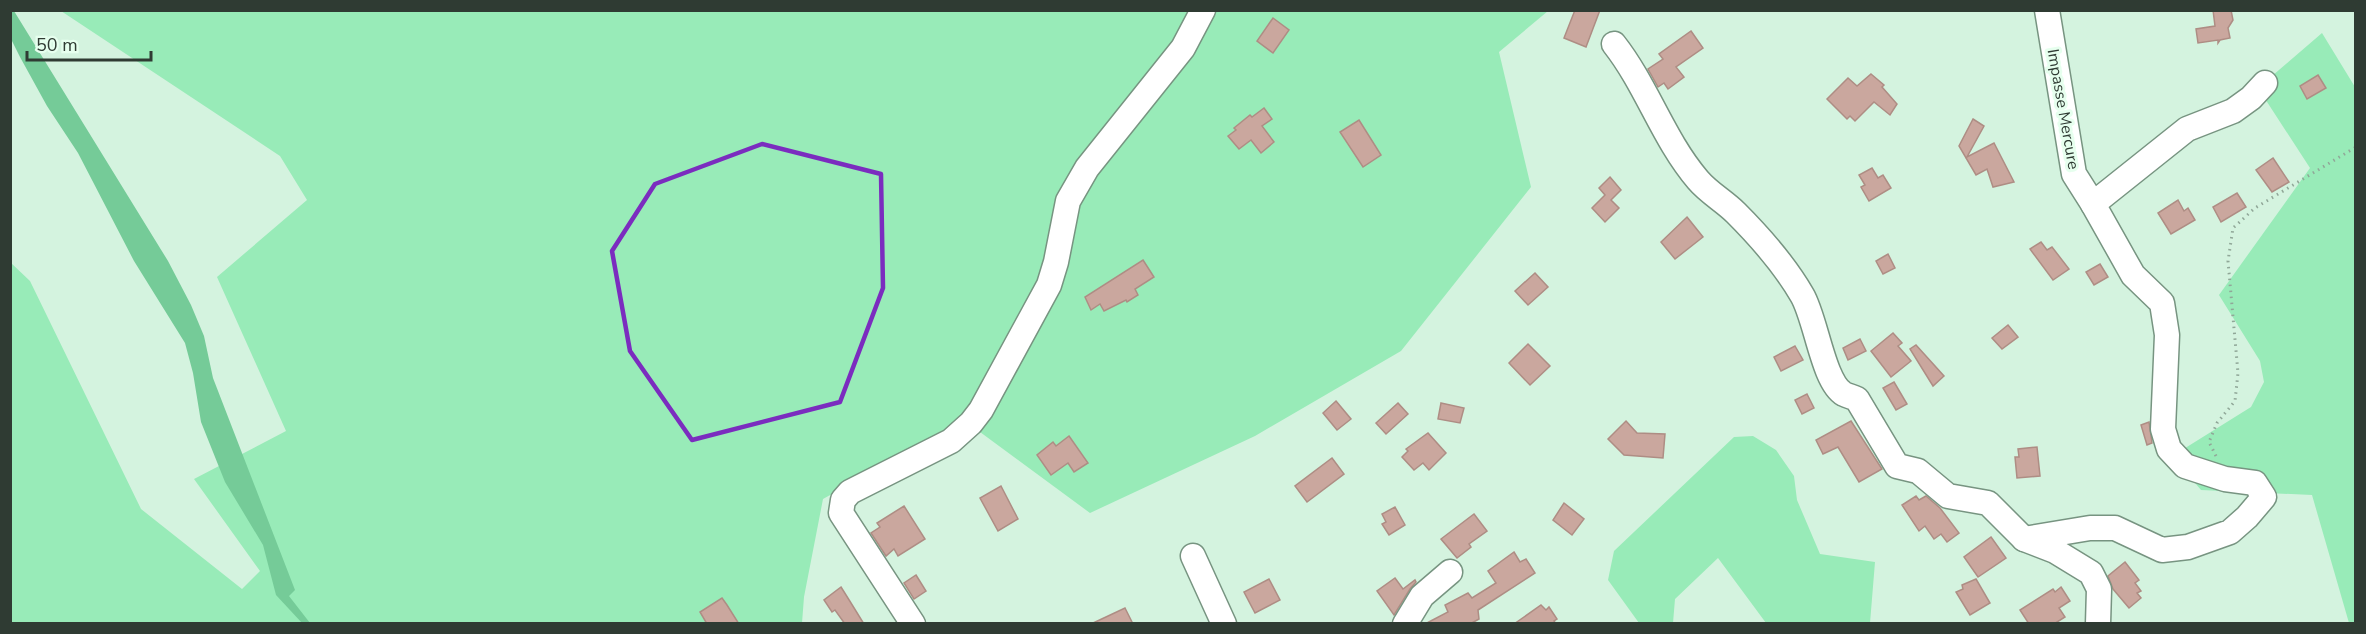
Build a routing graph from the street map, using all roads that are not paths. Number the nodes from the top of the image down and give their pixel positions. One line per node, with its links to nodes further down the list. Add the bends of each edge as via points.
1 (1203, 10): 9 (street, via 1183,48 1088,168 1068,201 1048,285 981,410 951,441 850,492 843,500 841,513)
2 (2047, 10): 5 (street, Impasse Mercure, via 2074,174)
3 (1614, 44): 6 (street, via 1632,66 1666,132 1699,181 1734,211 1786,269 1803,296 1832,379 1843,394 1857,399 1897,466 1918,471 1948,496 1988,503)
4 (2265, 83): 5 (street, via 2233,111 2187,129)
5 (2093, 204): 6 (street, Impasse Mercure, via 2133,275 2162,303 2167,335 2163,429 2169,449 2185,466 2225,479 2255,483 2264,497 2230,532 2188,548 2162,550 2115,528 2090,528)
6 (2024, 539): 12 (street, via 2055,551 2091,573 2099,590)
7 (1193, 556): 10 (street)
8 (1450, 572): 11 (street, via 1422,596)
9 (913, 624)
10 (1224, 624)
11 (1405, 624)
12 (2098, 624)

